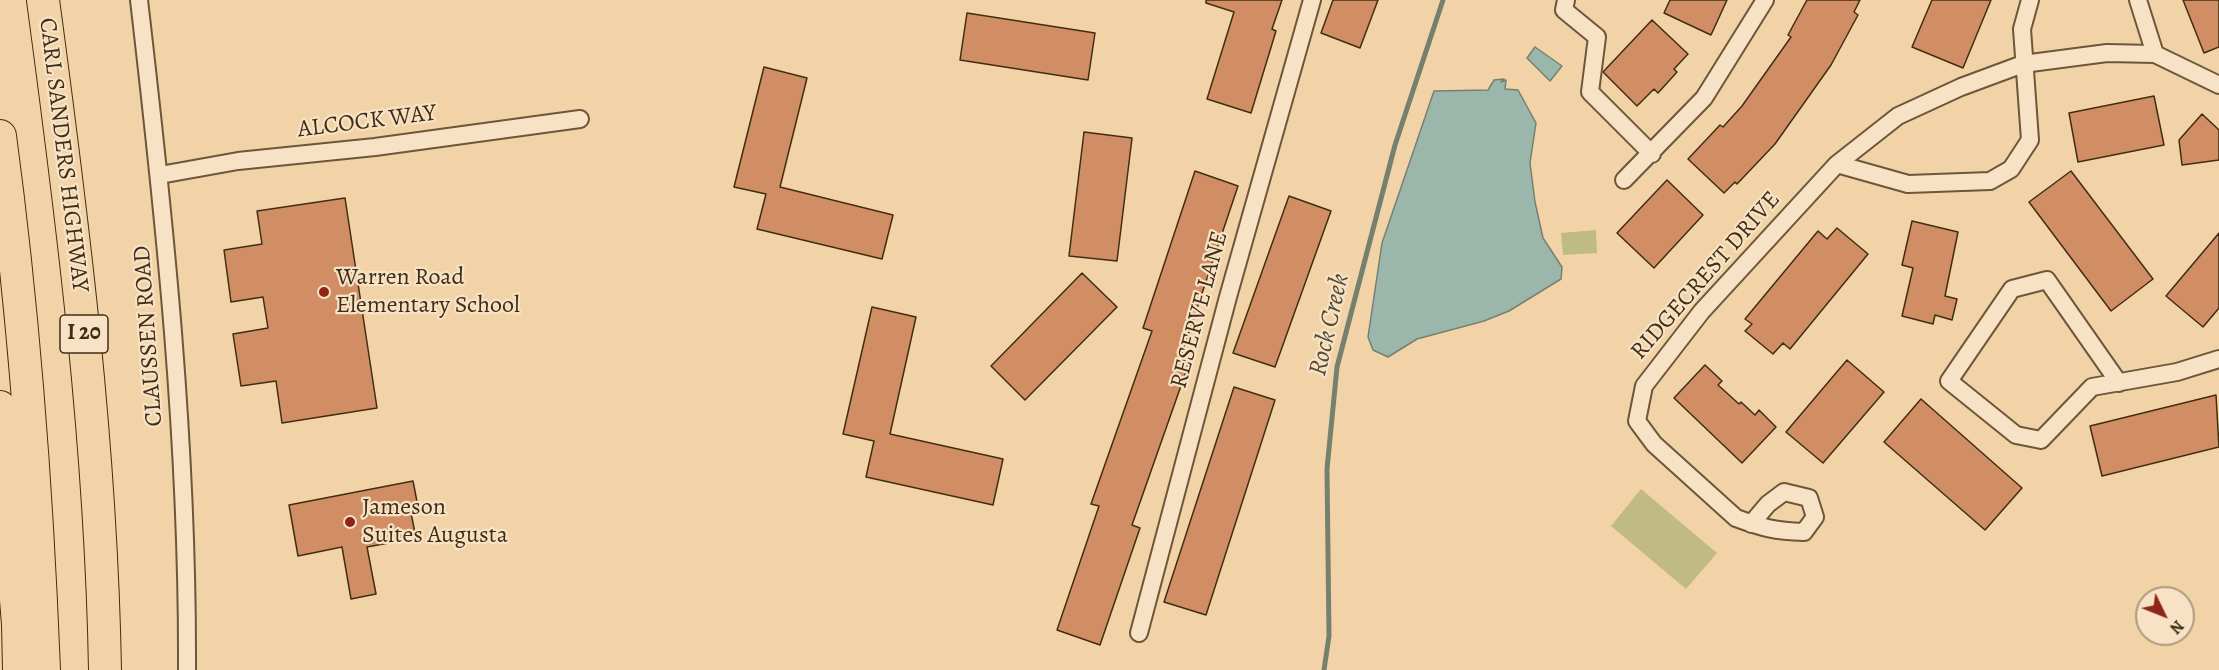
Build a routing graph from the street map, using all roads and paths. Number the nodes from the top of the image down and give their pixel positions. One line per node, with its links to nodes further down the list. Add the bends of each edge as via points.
1 (43, 0): 24 (highway, CARL SANDERS HIGHWAY / I 20, via 82,305 94,441)
2 (139, 0): 15 (street, CLAUSSEN ROAD)
3 (1312, 0): 21 (street, RESERVE LANE)
4 (1566, 0): 13 (street, via 1564,9 1597,38 1590,92)
5 (1766, 0): 13 (street, via 1704,98)
6 (2030, 0): 9 (street, via 2022,29)
7 (2138, 0): 8 (street)
8 (2156, 54): 9 (street, RIDGECREST DRIVE, via 2107,53); 10 (street, RIDGECREST DRIVE)
9 (2023, 64): 14 (street, RIDGECREST DRIVE, via 1898,116); 14 (street, via 2030,140 2011,169 1990,181 1908,184)
10 (2219, 85)
11 (580, 119): 15 (street, ALCOCK WAY, via 238,161)
12 (0, 136): 23 (highway, I 20, via 30,409)
13 (1652, 154): 16 (street)
14 (1837, 164): 20 (street, RIDGECREST DRIVE, via 1702,311 1644,386 1637,421 1654,444 1736,518)
15 (160, 175): 25 (street, CLAUSSEN ROAD, via 179,393)
16 (1624, 180)
17 (2219, 359): 18 (street)
18 (2120, 383): 18 (street, via 2047,280 2012,289 1949,381 2016,435 2041,440 2092,387)
19 (0, 407): 22 (highway)
20 (1751, 524)
21 (1139, 633)
22 (19, 670)
23 (44, 670)
24 (105, 670)
25 (187, 670)

